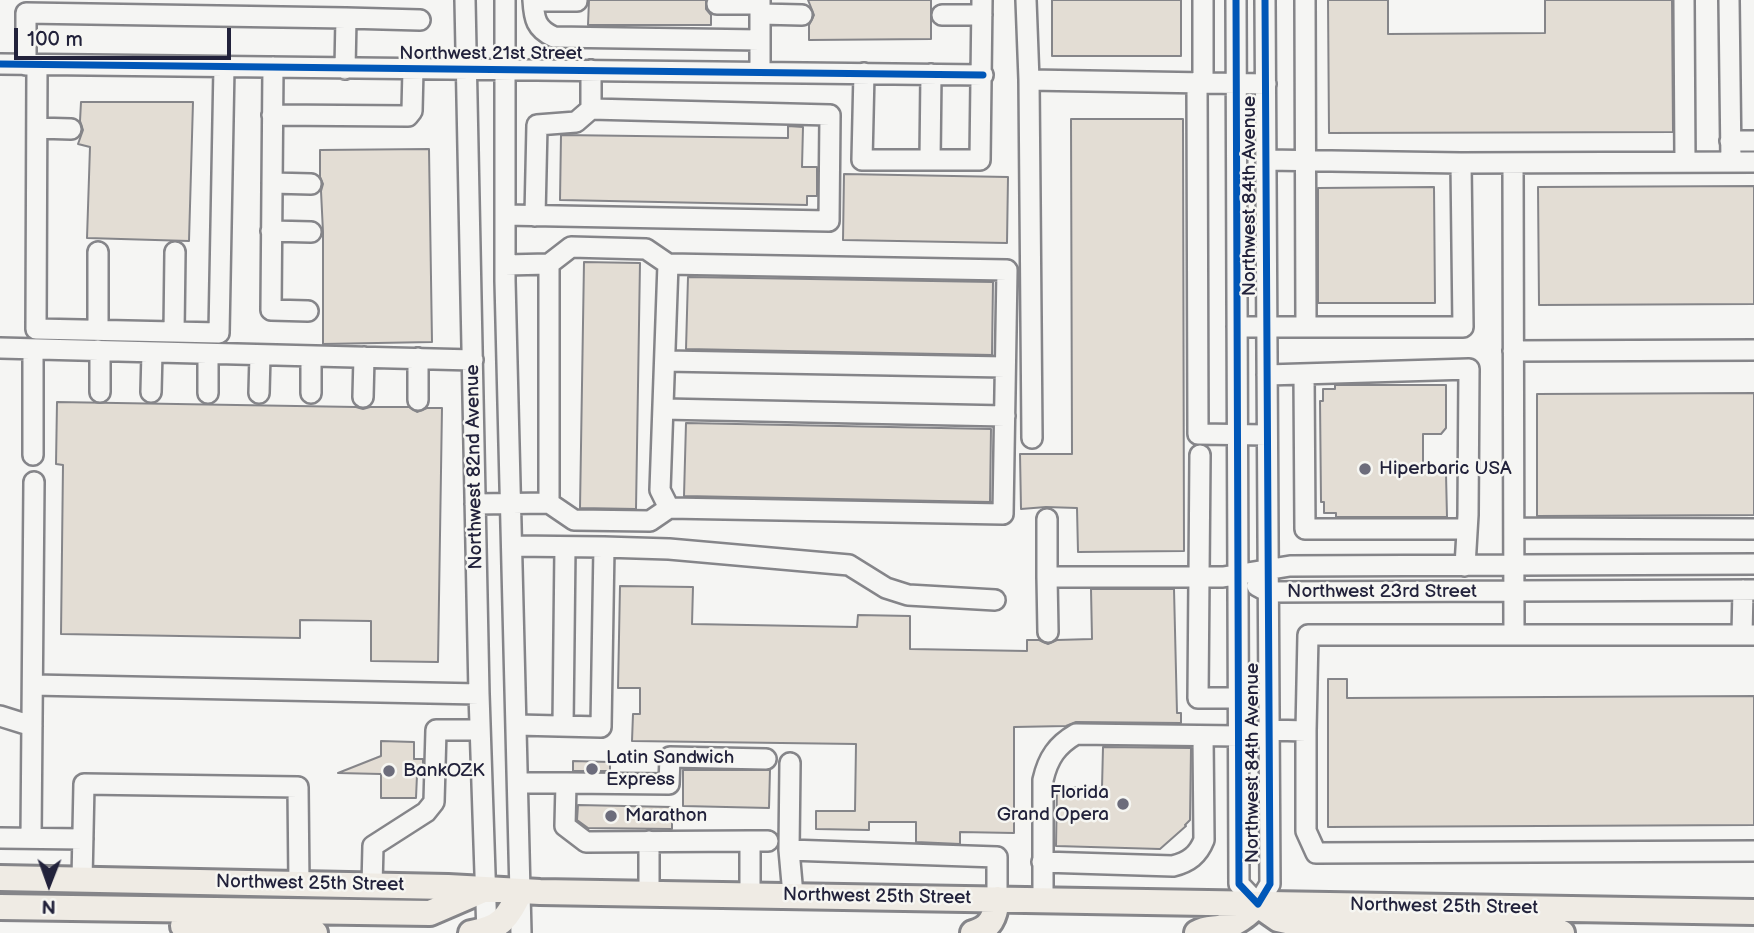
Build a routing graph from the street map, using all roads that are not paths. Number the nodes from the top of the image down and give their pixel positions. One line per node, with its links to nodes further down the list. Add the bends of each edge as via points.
1 (465, 0): 27 (street, Northwest 82nd Avenue)
2 (505, 0): 28 (street, Northwest 82nd Avenue)
3 (1026, 0): 34 (street)
4 (1203, 0): 35 (street)
5 (1236, 0): 36 (street, Northwest 84th Avenue)
6 (1265, 0): 37 (street, Northwest 84th Avenue)
7 (1305, 0): 46 (street)
8 (1684, 0): 47 (street)
9 (1730, 0): 42 (street)
10 (533, 1): 11 (street); 20 (street, via 534,19 554,37)
11 (577, 1)
12 (717, 4): 13 (street)
13 (760, 6): 16 (street); 20 (street)
14 (27, 7): 18 (street); 22 (street)
15 (982, 7): 17 (street); 33 (street)
16 (802, 15)
17 (942, 15)
18 (346, 18): 19 (street); 25 (street)
19 (420, 20)
20 (760, 40): 30 (street)
21 (0, 64): 22 (street, Northwest 21st Street)
22 (31, 65): 23 (street, Northwest 21st Street); 40 (street)
23 (224, 67): 24 (street, Northwest 21st Street); 68 (street, via 219,333)
24 (273, 67): 25 (street, Northwest 21st Street); 39 (street)
25 (345, 69): 26 (street, Northwest 21st Street)
26 (414, 69): 27 (street, Northwest 21st Street); 39 (street, via 408,116)
27 (466, 69): 28 (street, Northwest 21st Street); 80 (street, Northwest 82nd Avenue)
28 (505, 70): 29 (street, Northwest 21st Street); 54 (street, Northwest 82nd Avenue)
29 (591, 70): 30 (street, Northwest 21st Street); 38 (street)
30 (760, 72): 31 (street, Northwest 21st Street)
31 (864, 73): 32 (street, Northwest 21st Street); 44 (street, via 862,160)
32 (931, 74): 33 (street, Northwest 21st Street); 44 (street)
33 (983, 75): 44 (street, via 981,160)
34 (1029, 80): 35 (street); 96 (street)
35 (1200, 84): 36 (street); 94 (street, via 1198,434)
36 (1236, 84): 37 (street); 64 (street, Northwest 84th Avenue)
37 (1266, 84): 45 (street, Northwest 84th Avenue)
38 (591, 109): 55 (street, via 576,122 537,125); 55 (street, via 830,115 829,221)
39 (272, 115): 52 (street)
40 (37, 128): 41 (street); 67 (street, via 36,329)
41 (71, 129)
42 (1730, 141): 43 (street); 48 (street)
43 (1754, 141)
44 (930, 160)
45 (1266, 160): 46 (street); 65 (street, Northwest 84th Avenue)
46 (1305, 160): 50 (street); 66 (street)
47 (1685, 161): 48 (street); 51 (street)
48 (1731, 162): 49 (street)
49 (1754, 162)
50 (1461, 163): 51 (street); 66 (street, via 1463,327)
51 (1513, 163): 73 (street)
52 (272, 183): 53 (street); 56 (street)
53 (311, 184)
54 (505, 215): 55 (street); 62 (street, Northwest 82nd Avenue)
55 (535, 216)
56 (271, 231): 57 (street); 63 (street, via 271,310)
57 (311, 232)
58 (175, 251): 68 (street)
59 (98, 252): 67 (street)
60 (549, 264): 61 (street, via 571,247 646,249); 62 (street); 100 (street)
61 (668, 264): 81 (street); 82 (street, via 1007,270)
62 (505, 265): 102 (street, Northwest 82nd Avenue)
63 (308, 310)
64 (1237, 327): 65 (street); 94 (street, Northwest 84th Avenue)
65 (1267, 327): 66 (street); 84 (street, Northwest 84th Avenue)
66 (1306, 327)
67 (98, 331): 68 (street)
68 (174, 332)
69 (0, 348): 70 (street)
70 (33, 350): 72 (street); 97 (street)
71 (1754, 350): 73 (street)
72 (100, 351): 74 (street); 85 (street)
73 (1513, 351): 105 (street)
74 (152, 352): 75 (street); 86 (street)
75 (208, 354): 76 (street); 87 (street)
76 (260, 355): 77 (street); 88 (street)
77 (311, 356): 78 (street); 89 (street)
78 (364, 357): 79 (street); 90 (street)
79 (418, 358): 80 (street); 91 (street)
80 (473, 360): 101 (street, Northwest 82nd Avenue)
81 (665, 361): 82 (street); 92 (street)
82 (1005, 367): 93 (street)
83 (1304, 374): 84 (street); 107 (street, via 1305,529); 107 (street, via 1469,369)
84 (1267, 375): 95 (street, Northwest 84th Avenue)
85 (100, 392)
86 (151, 392)
87 (208, 393)
88 (259, 393)
89 (311, 393)
90 (363, 397)
91 (418, 400)
92 (663, 409): 93 (street); 103 (street, via 660,490)
93 (1004, 416): 103 (street, via 1003,514)
94 (1237, 434): 95 (street); 115 (street, Northwest 84th Avenue)
95 (1267, 435): 114 (street, Northwest 84th Avenue)
96 (1031, 438)
97 (33, 455)
98 (1200, 455): 116 (street)
99 (34, 482): 125 (street)
100 (549, 503): 102 (street); 103 (street, via 574,520 650,521)
101 (475, 504): 102 (street); 126 (street, Northwest 82nd Avenue)
102 (511, 504): 108 (street, Northwest 82nd Avenue)
103 (669, 508)
104 (1047, 519): 117 (street)
105 (1515, 528): 106 (street); 112 (street)
106 (1754, 528)
107 (1467, 529): 113 (street)
108 (512, 546): 109 (street); 129 (street, Northwest 82nd Avenue)
109 (565, 547): 110 (street); 131 (street)
110 (604, 547): 121 (street, via 849,565 886,588 908,595); 131 (street, via 601,727)
111 (1754, 564): 112 (street, Northwest 23rd Street)
112 (1514, 565): 113 (street, Northwest 23rd Street); 119 (street)
113 (1465, 566): 114 (street, Northwest 23rd Street, via 1290,566)
114 (1268, 570): 115 (street, Northwest 23rd Street); 120 (street, Northwest 84th Avenue)
115 (1238, 575): 116 (street); 120 (street, Northwest 23rd Street); 127 (street, Northwest 84th Avenue)
116 (1199, 576): 117 (street); 127 (street, via 1198,698)
117 (1047, 577): 122 (street)
118 (1748, 590): 119 (street, Northwest 23rd Street); 124 (street)
119 (1515, 591): 120 (street, Northwest 23rd Street); 123 (street)
120 (1268, 592): 133 (street, Northwest 84th Avenue)
121 (995, 600)
122 (1048, 632)
123 (1514, 635): 124 (street); 134 (street, via 1308,635)
124 (1748, 635)
125 (33, 685): 126 (street); 130 (street)
126 (479, 694): 132 (street, Northwest 82nd Avenue)
127 (1238, 698): 136 (street, Northwest 84th Avenue)
128 (0, 716): 130 (street)
129 (517, 725): 131 (street); 139 (street, Northwest 82nd Avenue)
130 (32, 726): 142 (street)
131 (563, 726)
132 (480, 730): 151 (street, via 436,730 434,802 373,846); 152 (street, Northwest 82nd Avenue)
133 (1269, 730): 134 (street); 136 (street); 159 (street, Northwest 84th Avenue, via 1270,884)
134 (1306, 731): 146 (street, via 1306,831 1316,853)
135 (1203, 736): 136 (street); 147 (street, via 1076,734 1063,741 1046,765 1043,780); 147 (street, via 1204,840 1193,858 1173,866)
136 (1238, 736): 159 (street, Northwest 84th Avenue, via 1239,884)
137 (766, 759): 140 (street, via 670,757 669,785)
138 (790, 763): 145 (street)
139 (518, 783): 140 (street); 153 (street, Northwest 82nd Avenue)
140 (566, 783): 144 (street, via 565,826 586,842)
141 (0, 838): 142 (street)
142 (31, 838): 143 (street)
143 (83, 839): 149 (street); 150 (street, via 84,784 299,787)
144 (649, 841): 154 (street); 155 (street, via 759,841)
145 (789, 850): 156 (street); 157 (street, via 997,858)
146 (1754, 851)
147 (1042, 862): 158 (street)
148 (0, 878): 149 (main road, Northwest 25th Street)
149 (82, 880): 150 (main road, Northwest 25th Street)
150 (299, 884): 151 (main road, Northwest 25th Street)
151 (372, 886): 152 (main road, Northwest 25th Street)
152 (485, 889): 153 (main road, Northwest 25th Street); 160 (main road, via 430,913); 164 (street, Northwest 82nd Avenue)
153 (521, 891): 154 (main road, Northwest 25th Street); 164 (main road, via 508,916); 166 (street, Northwest 82nd Avenue)
154 (649, 893): 155 (main road, Northwest 25th Street)
155 (750, 895): 156 (main road, Northwest 25th Street)
156 (793, 895): 157 (main road, Northwest 25th Street)
157 (997, 899): 158 (main road, Northwest 25th Street); 167 (main road, via 991,923)
158 (1043, 900): 159 (main road, Northwest 25th Street)
159 (1258, 904): 161 (main road, Northwest 25th Street); 168 (main road, via 1242,920); 169 (main road, via 1278,919 1304,925 1553,929)
160 (0, 907)
161 (1754, 912)
162 (0, 923): 163 (main road, via 228,927)
163 (246, 932): 165 (main road)
164 (482, 932)
165 (315, 933)
166 (521, 933)
167 (973, 933)
168 (1197, 933)
169 (1562, 933)

